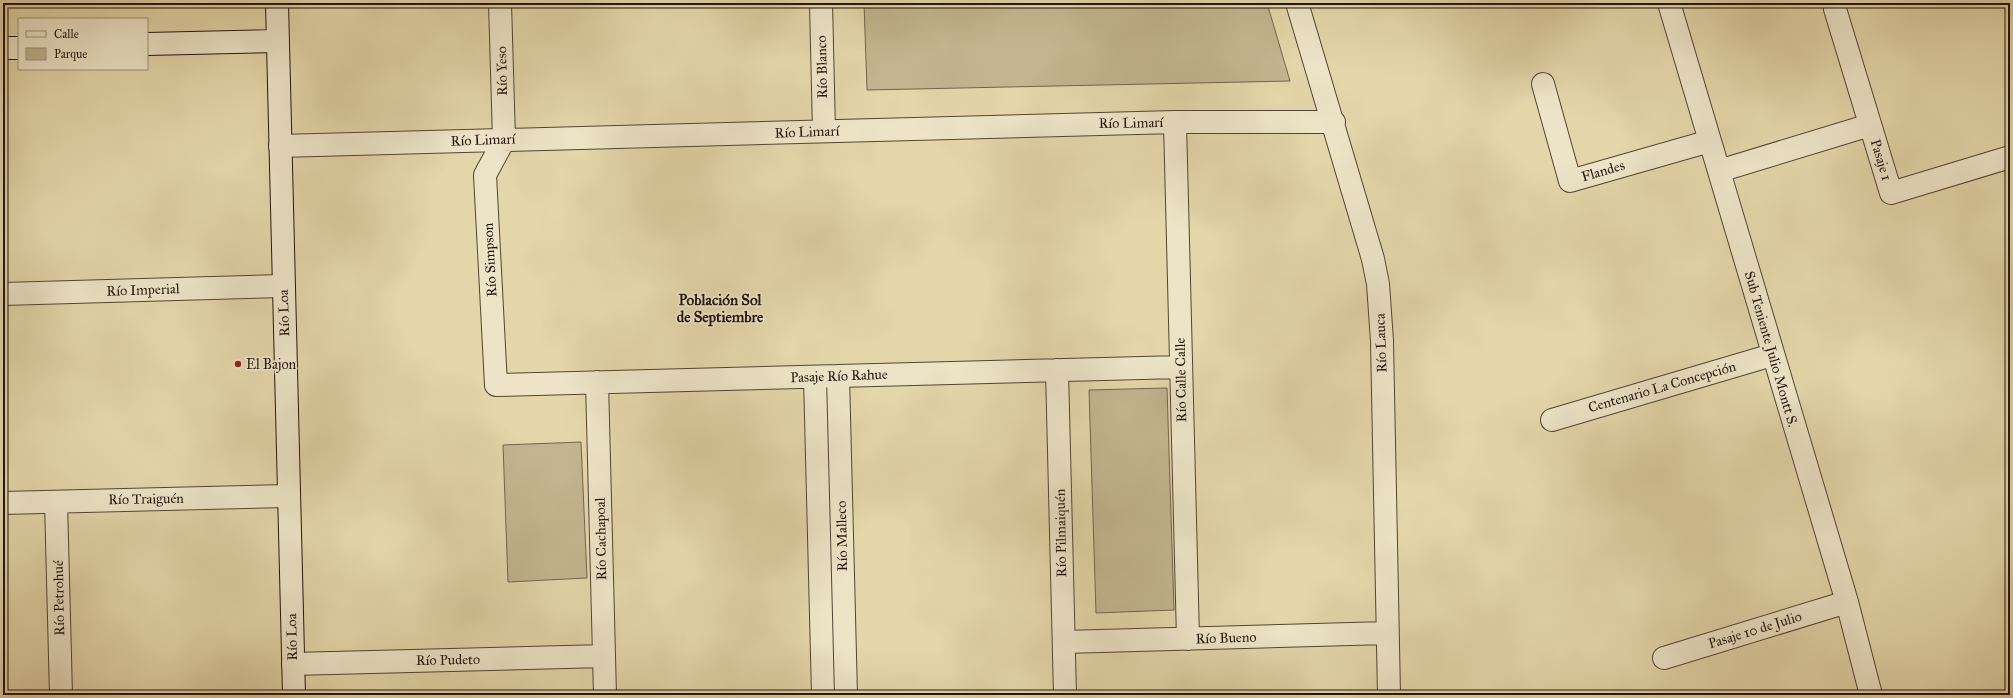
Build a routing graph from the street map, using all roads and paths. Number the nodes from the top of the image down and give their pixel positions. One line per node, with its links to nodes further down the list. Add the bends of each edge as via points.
1 (277, 3): 7 (street, Río Loa)
2 (500, 3): 16 (street, Río Yeso)
3 (820, 3): 15 (street, Río Blanco)
4 (1297, 3): 13 (street, Río Lauca)
5 (1669, 3): 17 (street, Sub Teniente Julio Montt S.)
6 (1835, 8): 14 (street, Pasaje 1)
7 (278, 41): 8 (street); 18 (street, Río Loa)
8 (148, 44)
9 (3, 48): 10 (street)
10 (18, 48)
11 (1543, 84): 17 (street, Flandes, via 1570,181)
12 (1175, 122): 13 (street, Río Limarí); 15 (street, Río Limarí); 24 (street, Río Calle Calle)
13 (1334, 122): 35 (street, Río Lauca, via 1373,259 1381,312)
14 (1870, 125): 19 (street, Pasaje 1, via 1891,193); 20 (street)
15 (824, 131): 16 (street, Río Limarí)
16 (504, 140): 18 (street, Río Limarí); 29 (street, Río Simpson, via 485,175)
17 (1710, 141): 20 (street, Sub Teniente Julio Montt S.)
18 (280, 146): 21 (street, Río Loa)
19 (2010, 157)
20 (1719, 171): 23 (street, Sub Teniente Julio Montt S.)
21 (283, 286): 22 (street, Río Imperial); 31 (street, Río Loa)
22 (3, 294)
23 (1772, 355): 30 (street, Centenario La Concepción); 34 (street, Sub Teniente Julio Montt S.)
24 (1181, 367): 25 (street, Pasaje Río Rahue); 36 (street, Río Calle Calle)
25 (1057, 370): 26 (street, Pasaje Río Rahue); 37 (street, Río Pilmaiquén)
26 (838, 376): 27 (street, Pasaje Río Rahue); 45 (street, Río Malleco)
27 (815, 377): 28 (street, Pasaje Río Rahue); 44 (street, Río Malleco)
28 (597, 382): 29 (street, Pasaje Río Rahue); 38 (street, Río Cachapoal)
29 (496, 385)
30 (1552, 420)
31 (289, 496): 32 (street, Río Traiguén); 40 (street, Río Loa)
32 (56, 502): 33 (street, Río Traiguén); 41 (street, Río Petrohué)
33 (3, 503)
34 (1847, 602): 39 (street, Pasaje 10 de Julio); 48 (street, Sub Teniente Julio Montt S.)
35 (1387, 633): 36 (street, Río Bueno); 47 (street, Río Lauca)
36 (1188, 639): 37 (street, Río Bueno)
37 (1064, 642): 46 (street, Río Pilmaiquén)
38 (604, 656): 40 (street, Río Pudeto); 43 (street, Río Cachapoal)
39 (1664, 658)
40 (293, 664): 42 (street, Río Loa)
41 (61, 695)
42 (294, 695)
43 (605, 695)
44 (823, 695)
45 (846, 695)
46 (1065, 695)
47 (1388, 695)
48 (1871, 695)

